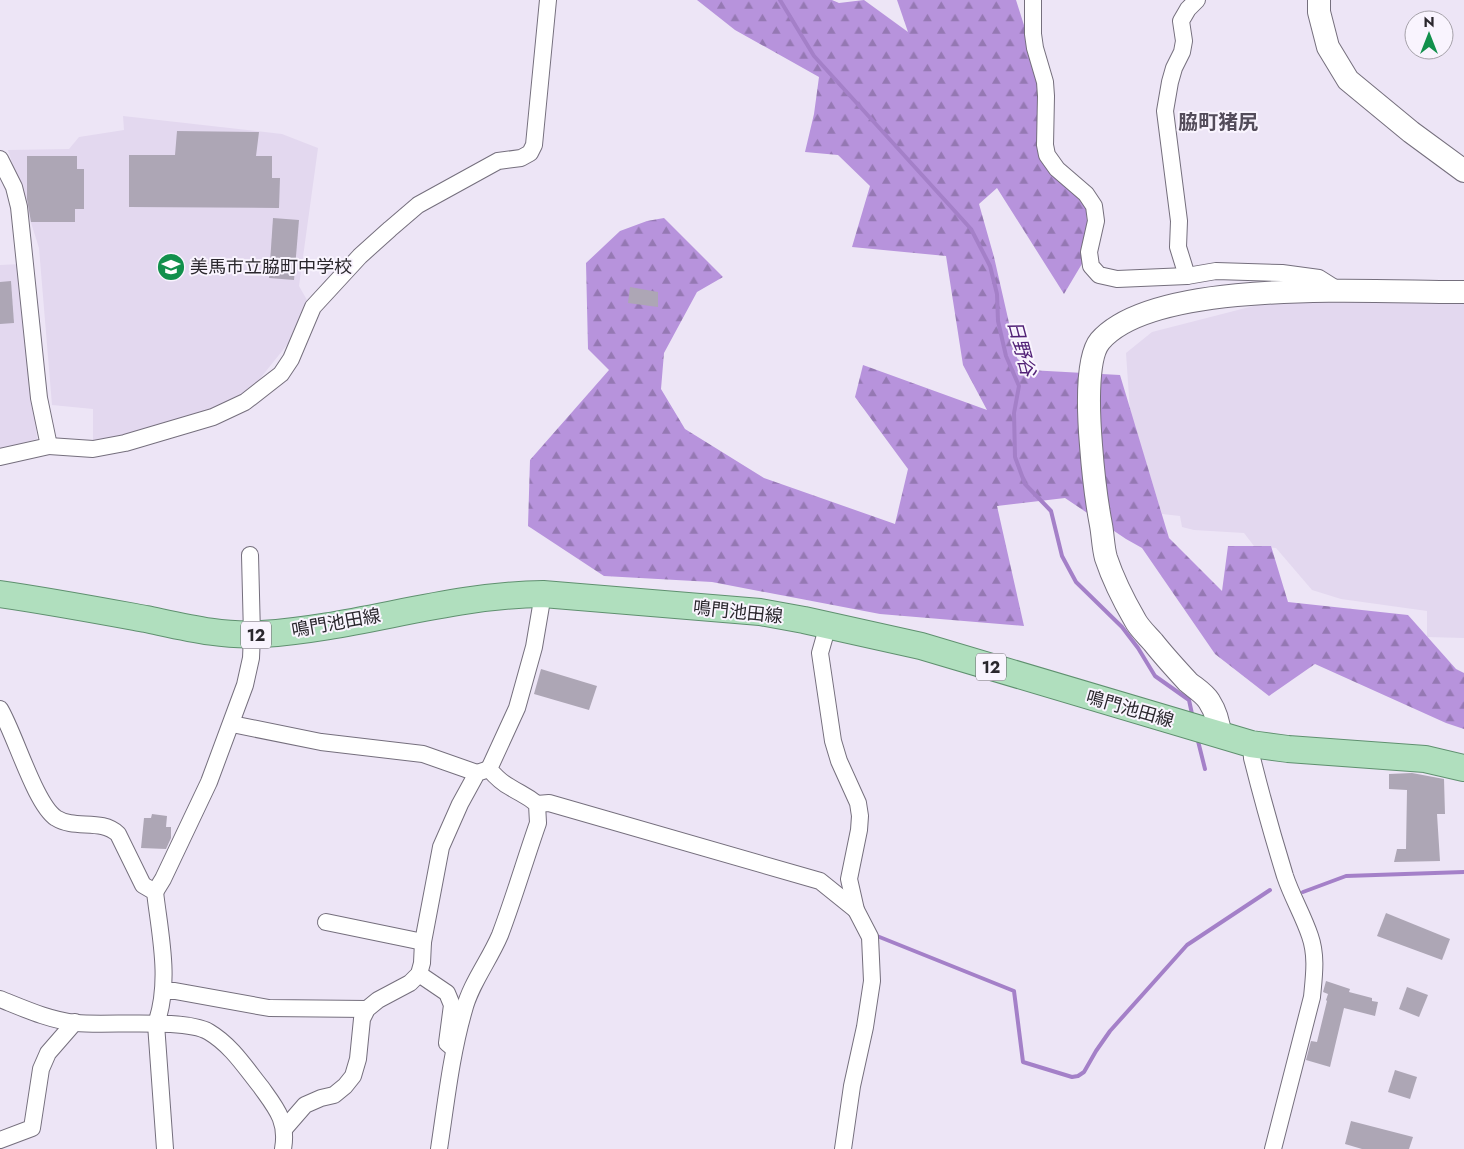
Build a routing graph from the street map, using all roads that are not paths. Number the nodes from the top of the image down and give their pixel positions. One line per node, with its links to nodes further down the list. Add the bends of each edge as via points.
1 (548, 0): 10 (street, via 534,145 530,153 521,158 498,161 418,204 360,256 313,307 291,359 281,374 245,402 213,417 125,444 92,449)
2 (1034, 0): 7 (street, via 1033,34 1045,82 1047,155 1094,206 1096,221 1089,252 1092,266 1099,275 1117,279)
3 (1197, 0): 7 (street, via 1181,21 1182,52 1174,68 1164,111 1179,221 1178,247)
4 (1319, 0): 6 (street, via 1328,47 1348,80)
5 (0, 159): 10 (street, via 14,187 19,207 39,398)
6 (1464, 171)
7 (1187, 276): 8 (street, via 1216,271 1282,273 1319,278)
8 (1338, 290): 9 (street); 19 (street, via 1213,298 1133,318 1099,342 1090,370 1094,485 1106,557 1136,623 1173,666 1208,699 1218,720)
9 (1464, 292)
10 (49, 446): 11 (street)
11 (0, 457)
12 (250, 555): 16 (street)
13 (0, 594): 16 (main road, 鳴門池田線 / 12, via 221,633)
14 (543, 594): 15 (main road, 鳴門池田線 / 12, via 760,612); 16 (main road, 鳴門池田線 / 12, via 472,599 299,631); 22 (street, via 534,648 517,708)
15 (828, 625): 19 (main road, 鳴門池田線 / 12, via 921,646); 25 (street, via 820,653 833,741 858,803 860,816 849,879)
16 (252, 635): 18 (street, via 251,658)
17 (0, 709): 24 (street, via 48,811 67,824 111,828 118,834 143,885)
18 (232, 724): 22 (street, via 321,742 423,754); 24 (street, via 209,782)
19 (1220, 735): 20 (main road, 鳴門池田線 / 12)
20 (1251, 744): 21 (main road, 鳴門池田線 / 12, via 1425,759); 41 (street, via 1279,855 1314,954 1312,996)
21 (1464, 768)
22 (483, 771): 23 (street, via 526,794); 27 (street, via 460,804 440,847)
23 (537, 804): 25 (street, via 549,803 820,881); 34 (street, via 538,823 500,935 472,988)
24 (154, 892): 29 (street)
25 (856, 910): 40 (street, via 870,937 872,981)
26 (326, 922): 27 (street)
27 (422, 942): 28 (street)
28 (419, 974): 31 (street); 34 (street, via 446,993 452,1005 447,1043)
29 (164, 991): 31 (street, via 269,1008); 33 (street)
30 (0, 999): 32 (street, via 46,1017)
31 (367, 1009): 35 (street, via 362,1019 353,1076 334,1095 305,1105)
32 (75, 1022): 33 (street); 36 (street, via 44,1061 32,1128)
33 (156, 1024): 35 (street, via 208,1030 230,1048 277,1109); 37 (street)
34 (455, 1050): 39 (street)
35 (285, 1128): 38 (street)
36 (0, 1140)
37 (164, 1149)
38 (283, 1149)
39 (439, 1149)
40 (843, 1149)
41 (1273, 1149)

